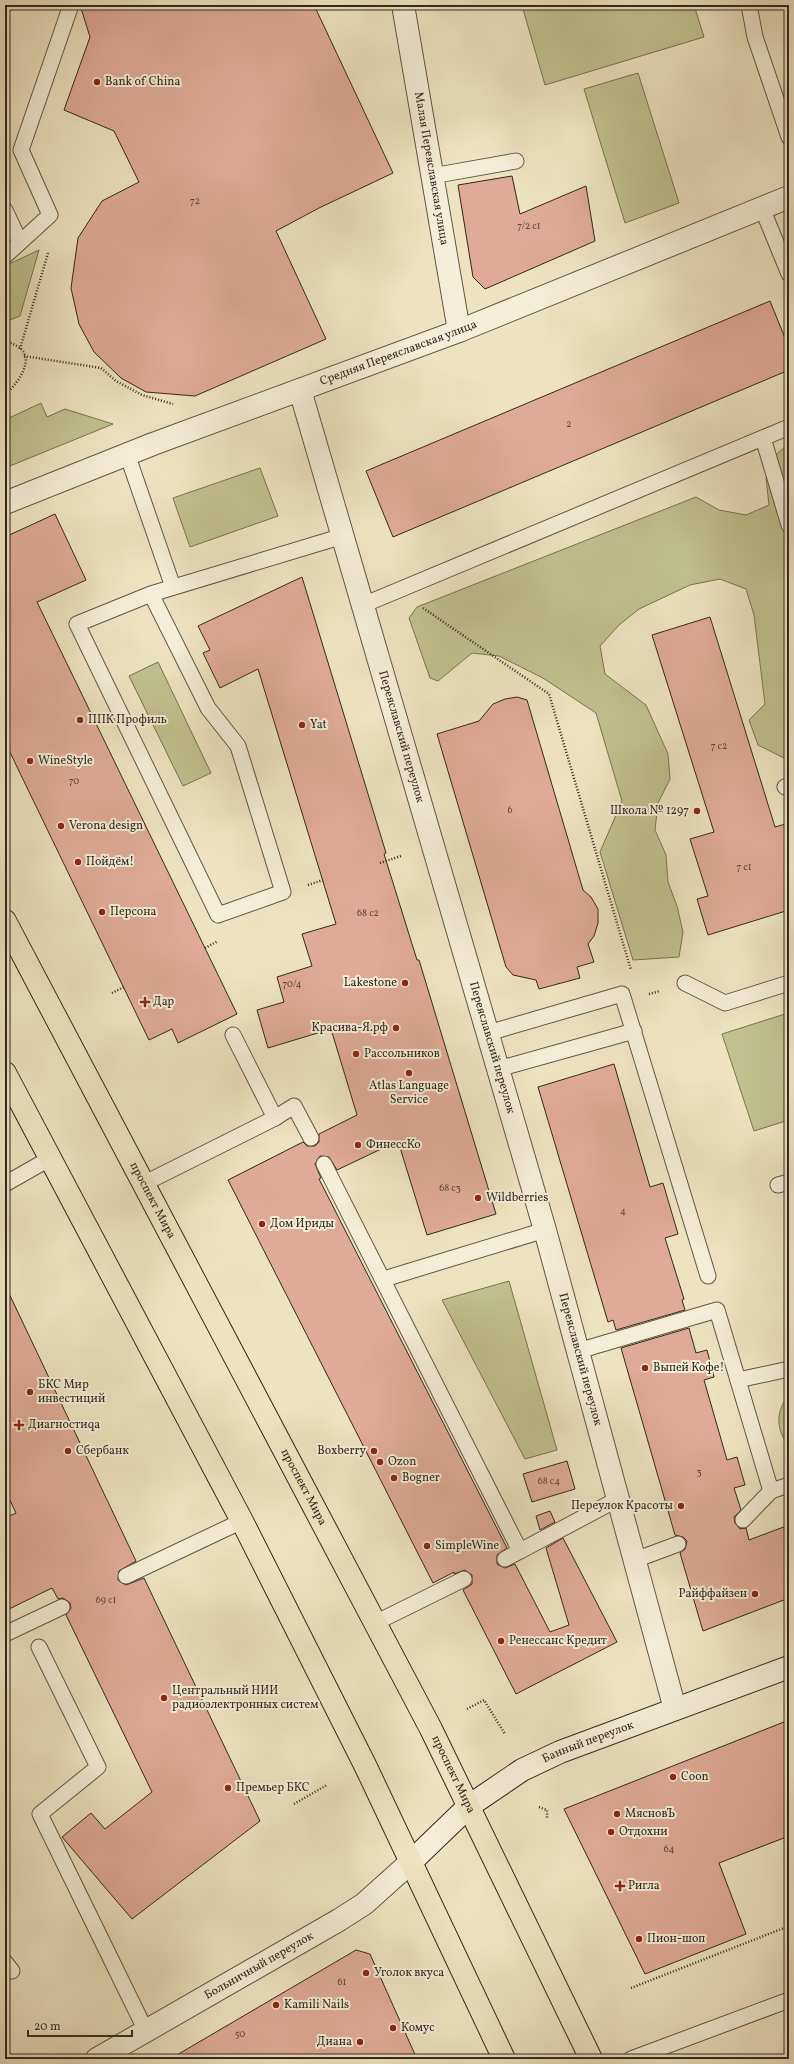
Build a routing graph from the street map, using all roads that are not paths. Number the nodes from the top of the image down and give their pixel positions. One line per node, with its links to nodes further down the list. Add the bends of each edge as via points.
1 (71, 5): 10 (lane, via 21,150 50,214)
2 (403, 5): 6 (street, Малая Переяславская улица)
3 (749, 5): 4 (lane, via 755,37)
4 (789, 137)
5 (516, 161): 6 (lane)
6 (432, 176): 13 (street, Малая Переяславская улица)
7 (789, 197): 8 (street, Средняя Переяславская улица)
8 (762, 208): 12 (lane); 13 (street, Средняя Переяславская улица)
9 (5, 210): 10 (lane)
10 (20, 242): 11 (lane)
11 (5, 256)
12 (789, 274)
13 (459, 331): 14 (street, Средняя Переяславская улица)
14 (300, 390): 17 (street, Средняя Переяславская улица); 20 (street, Переяславский переулок)
15 (789, 427): 16 (lane)
16 (763, 438): 19 (lane); 23 (lane)
17 (127, 454): 18 (street, Средняя Переяславская улица); 21 (lane)
18 (5, 503)
19 (789, 525)
20 (343, 536): 21 (lane); 23 (street, Переяславский переулок)
21 (173, 587): 22 (lane)
22 (151, 594): 22 (lane, via 208,708 238,746 284,892 218,915 77,624)
23 (363, 605): 28 (street, Переяславский переулок)
24 (5, 921): 37 (main road, проспект Мира)
25 (685, 983): 26 (lane, via 725,1003)
26 (789, 983)
27 (634, 1031): 28 (lane, via 622,994); 30 (lane); 39 (lane)
28 (488, 1033): 30 (street, Переяславский переулок)
29 (233, 1035): 32 (lane)
30 (498, 1069): 38 (street, Переяславский переулок)
31 (5, 1073): 34 (main road)
32 (275, 1118): 33 (lane, via 294,1106); 37 (lane)
33 (311, 1138)
34 (49, 1159): 36 (lane); 48 (main road)
35 (324, 1164): 40 (lane)
36 (5, 1184)
37 (143, 1184): 56 (main road, проспект Мира)
38 (545, 1230): 40 (lane); 41 (street, Переяславский переулок)
39 (708, 1276)
40 (384, 1279): 50 (lane)
41 (578, 1351): 43 (lane, via 717,1310); 46 (street, Переяславский переулок)
42 (789, 1369): 43 (lane)
43 (738, 1380): 45 (lane)
44 (789, 1485): 45 (lane)
45 (771, 1491): 47 (lane)
46 (618, 1499): 50 (lane); 52 (street, Переяславский переулок)
47 (744, 1520)
48 (242, 1521): 53 (lane); 62 (main road)
49 (678, 1544): 52 (lane)
50 (520, 1551): 51 (lane)
51 (505, 1559)
52 (635, 1560): 60 (street, Переяславский переулок)
53 (126, 1576)
54 (464, 1580): 56 (lane)
55 (62, 1607): 57 (lane)
56 (375, 1623): 61 (main road, проспект Мира, via 432,1729)
57 (5, 1634)
58 (39, 1648): 64 (lane, via 98,1766 40,1814)
59 (789, 1667): 60 (street, Банный переулок)
60 (675, 1709): 61 (street, Банный переулок, via 560,1752 522,1770)
61 (469, 1806): 62 (street, Банный переулок); 67 (main road, проспект Мира)
62 (412, 1861): 64 (street, Больничный переулок, via 364,1904 339,1920); 66 (main road)
63 (789, 2000): 68 (lane)
64 (146, 2031): 65 (street, Больничный переулок)
65 (97, 2059)
66 (504, 2059)
67 (591, 2059)
68 (631, 2059)

